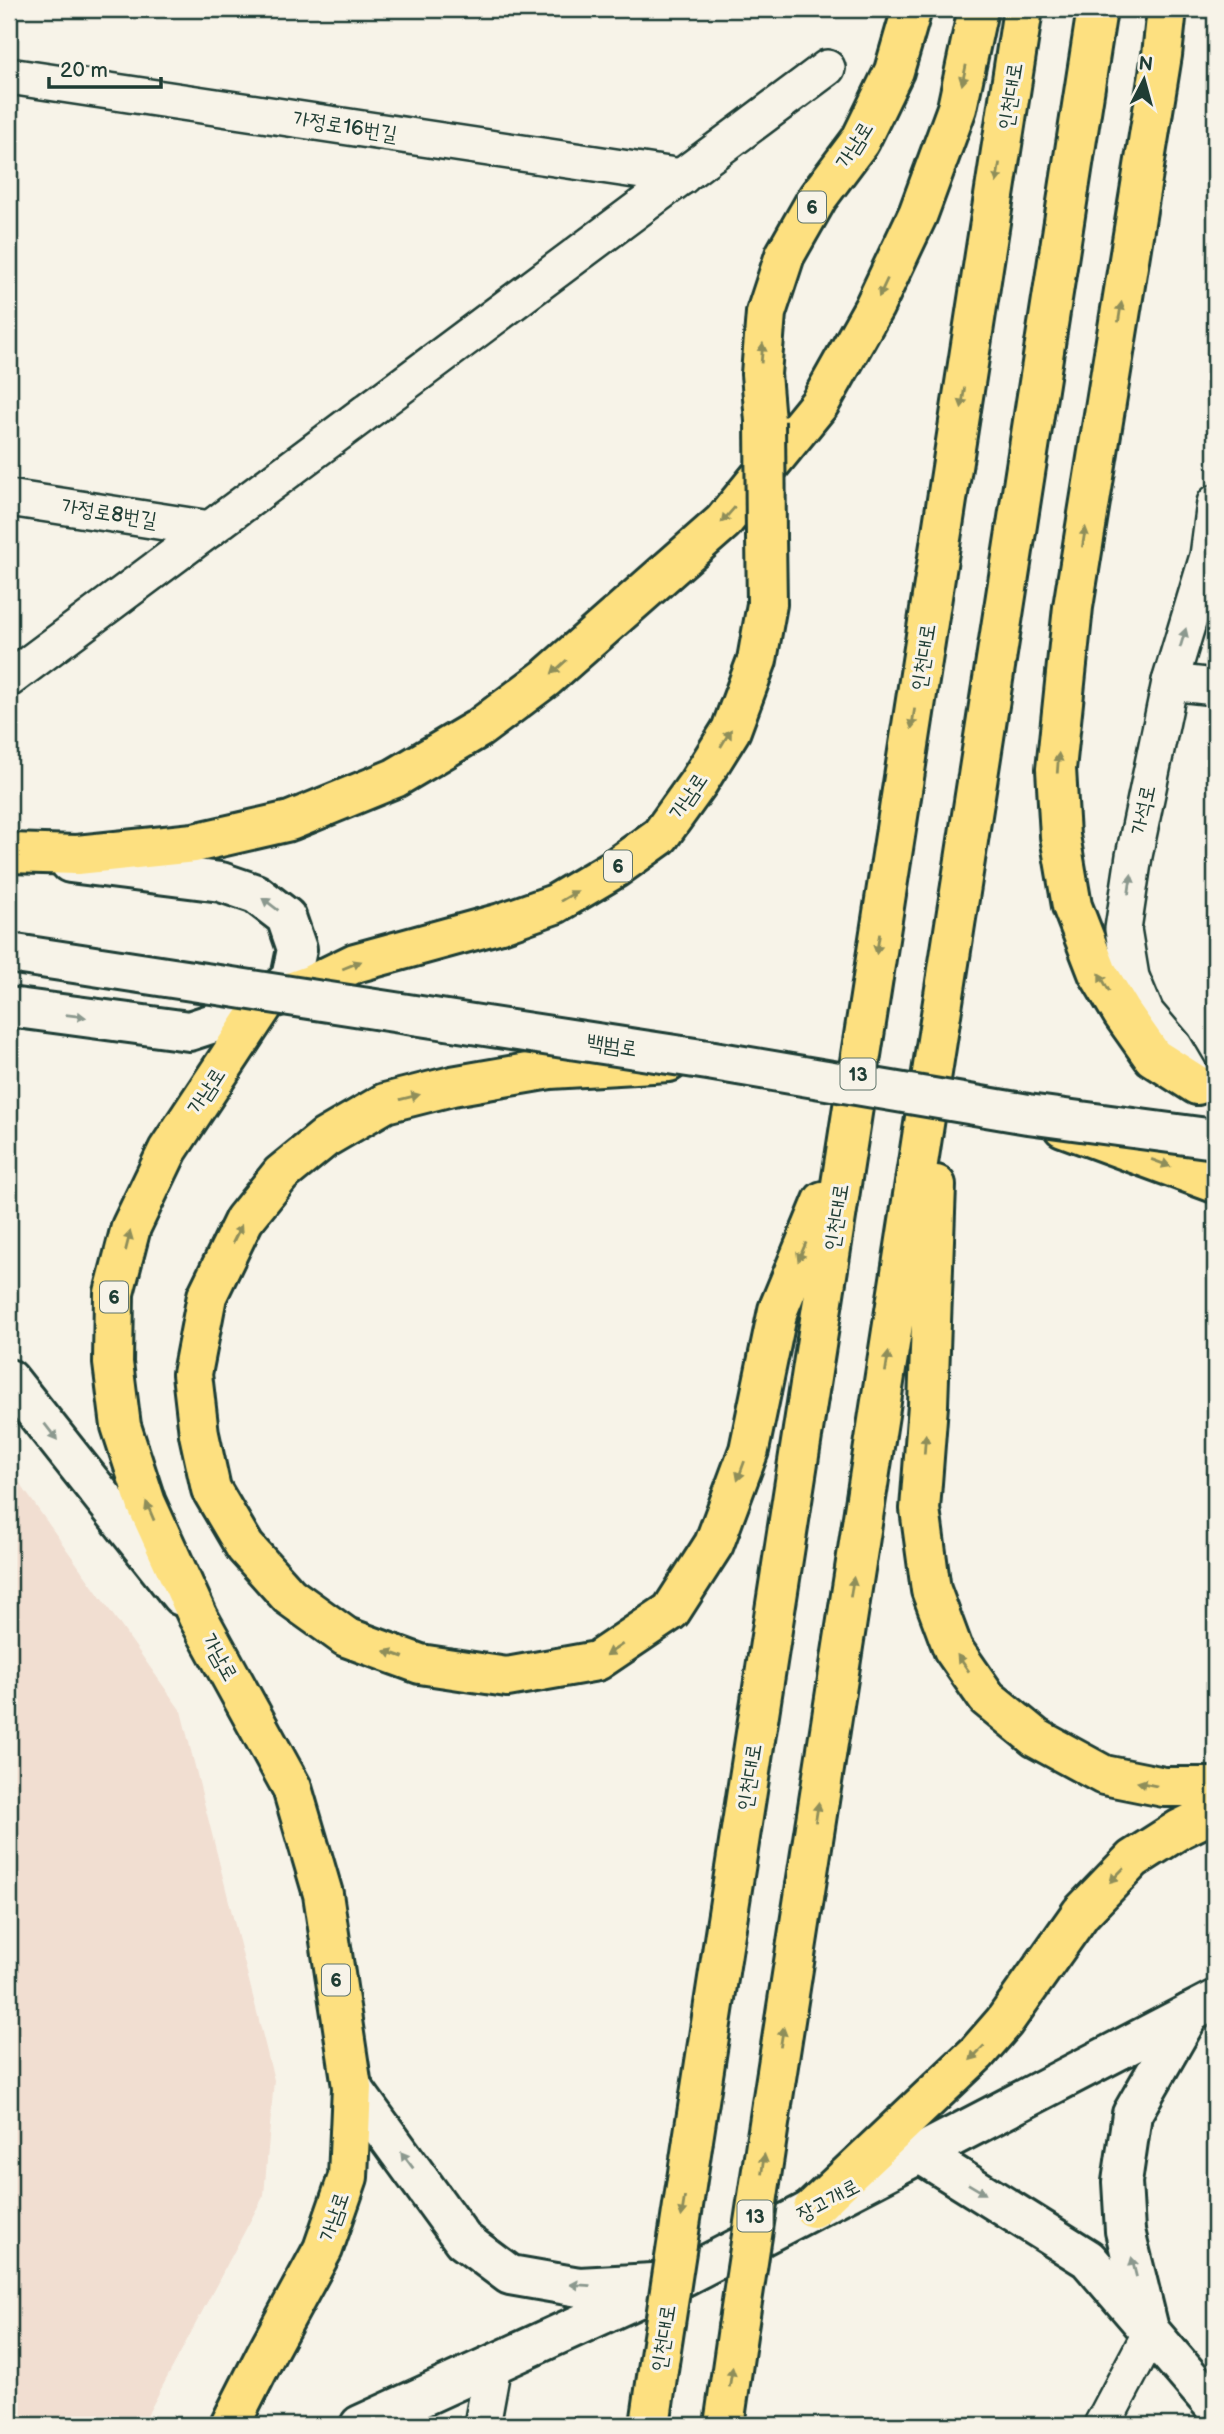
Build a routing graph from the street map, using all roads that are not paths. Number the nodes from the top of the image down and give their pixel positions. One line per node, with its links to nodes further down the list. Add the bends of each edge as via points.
1 (912, 9): 17 (main road, 가남로 / 6, one-way to 1, bridge, via 355,963 555,904 660,836 698,783 731,730 757,660 767,604 761,374 766,313 785,255 818,197 860,141 894,71)
2 (978, 9): 15 (main road, one-way to 15, via 957,108 918,214 874,307 820,403 723,522 546,678 478,729 395,778 290,821 194,843 77,855)
3 (1023, 9): 24 (main road, 인천대로 / 13, one-way to 24)
4 (1097, 9): 19 (main road, 13)
5 (1167, 9): 21 (main road, one-way to 5, via 1153,1057 1098,973 1072,906 1060,836 1056,769 1073,607)
6 (827, 68): 8 (street)
7 (9, 76): 8 (street, 가정로16번길)
8 (682, 177): 11 (street)
9 (9, 498): 11 (street, 가정로8번길)
10 (1215, 503): 13 (street, 가석로, one-way to 10, via 1208,556)
11 (210, 529): 12 (street)
12 (9, 680)
13 (1170, 682): 14 (street); 21 (street, 가석로, one-way to 13, via 1146,1013 1131,977 1123,929)
14 (1215, 687)
15 (9, 855): 17 (street, one-way to 15, via 291,978 297,949 286,917 256,894 221,881)
16 (9, 953): 20 (street, 백범로, bridge)
17 (267, 1000): 18 (street, one-way to 17, via 189,1031); 27 (main road, 가남로 / 6, one-way to 17, via 146,1503 121,1426 113,1363 114,1293 131,1227 168,1150)
18 (9, 1007)
19 (942, 1010): 28 (main road, one-way to 19, via 1164,1787 1104,1775 1036,1738 987,1698 953,1649 931,1590 920,1509); 42 (main road, 13, one-way to 19, bridge)
20 (708, 1060): 22 (street, 백범로, bridge); 24 (main road, one-way to 20, bridge, via 778,1310 748,1450 715,1544 671,1611 597,1661 507,1677 421,1664 346,1637 289,1596 245,1547 211,1489 192,1374 207,1296 244,1220 281,1174 325,1138 385,1103 550,1069)
21 (1206, 1086)
22 (1028, 1114): 23 (street, 백범로, bridge); 25 (main road, one-way to 25, bridge)
23 (1215, 1139)
24 (847, 1144): 41 (main road, 인천대로 / 13, one-way to 41, bridge)
25 (1215, 1183)
26 (9, 1379): 27 (street, one-way to 27)
27 (198, 1618): 31 (main road, 가남로 / 6, via 292,1788 323,1894)
28 (1215, 1787)
29 (1215, 1812): 33 (main road, one-way to 33, via 1133,1858 1081,1913 977,2053)
30 (1202, 2007): 32 (street, 장고개로); 35 (street, one-way to 30, via 1125,2231 1122,2182 1132,2114)
31 (352, 2087): 34 (street, one-way to 31, via 579,2287 510,2275 463,2240); 38 (main road, 가남로 / 6, via 348,2177 323,2249)
32 (919, 2153): 33 (street, 장고개로); 35 (street, one-way to 35, via 1088,2259)
33 (813, 2208): 34 (street, 장고개로)
34 (673, 2282): 36 (street, 장고개로)
35 (1150, 2334): 37 (street); 43 (street)
36 (493, 2365): 39 (street, 장고개로); 40 (street)
37 (1215, 2407)
38 (230, 2425)
39 (360, 2425)
40 (482, 2425)
41 (650, 2425)
42 (723, 2425)
43 (1102, 2425)

